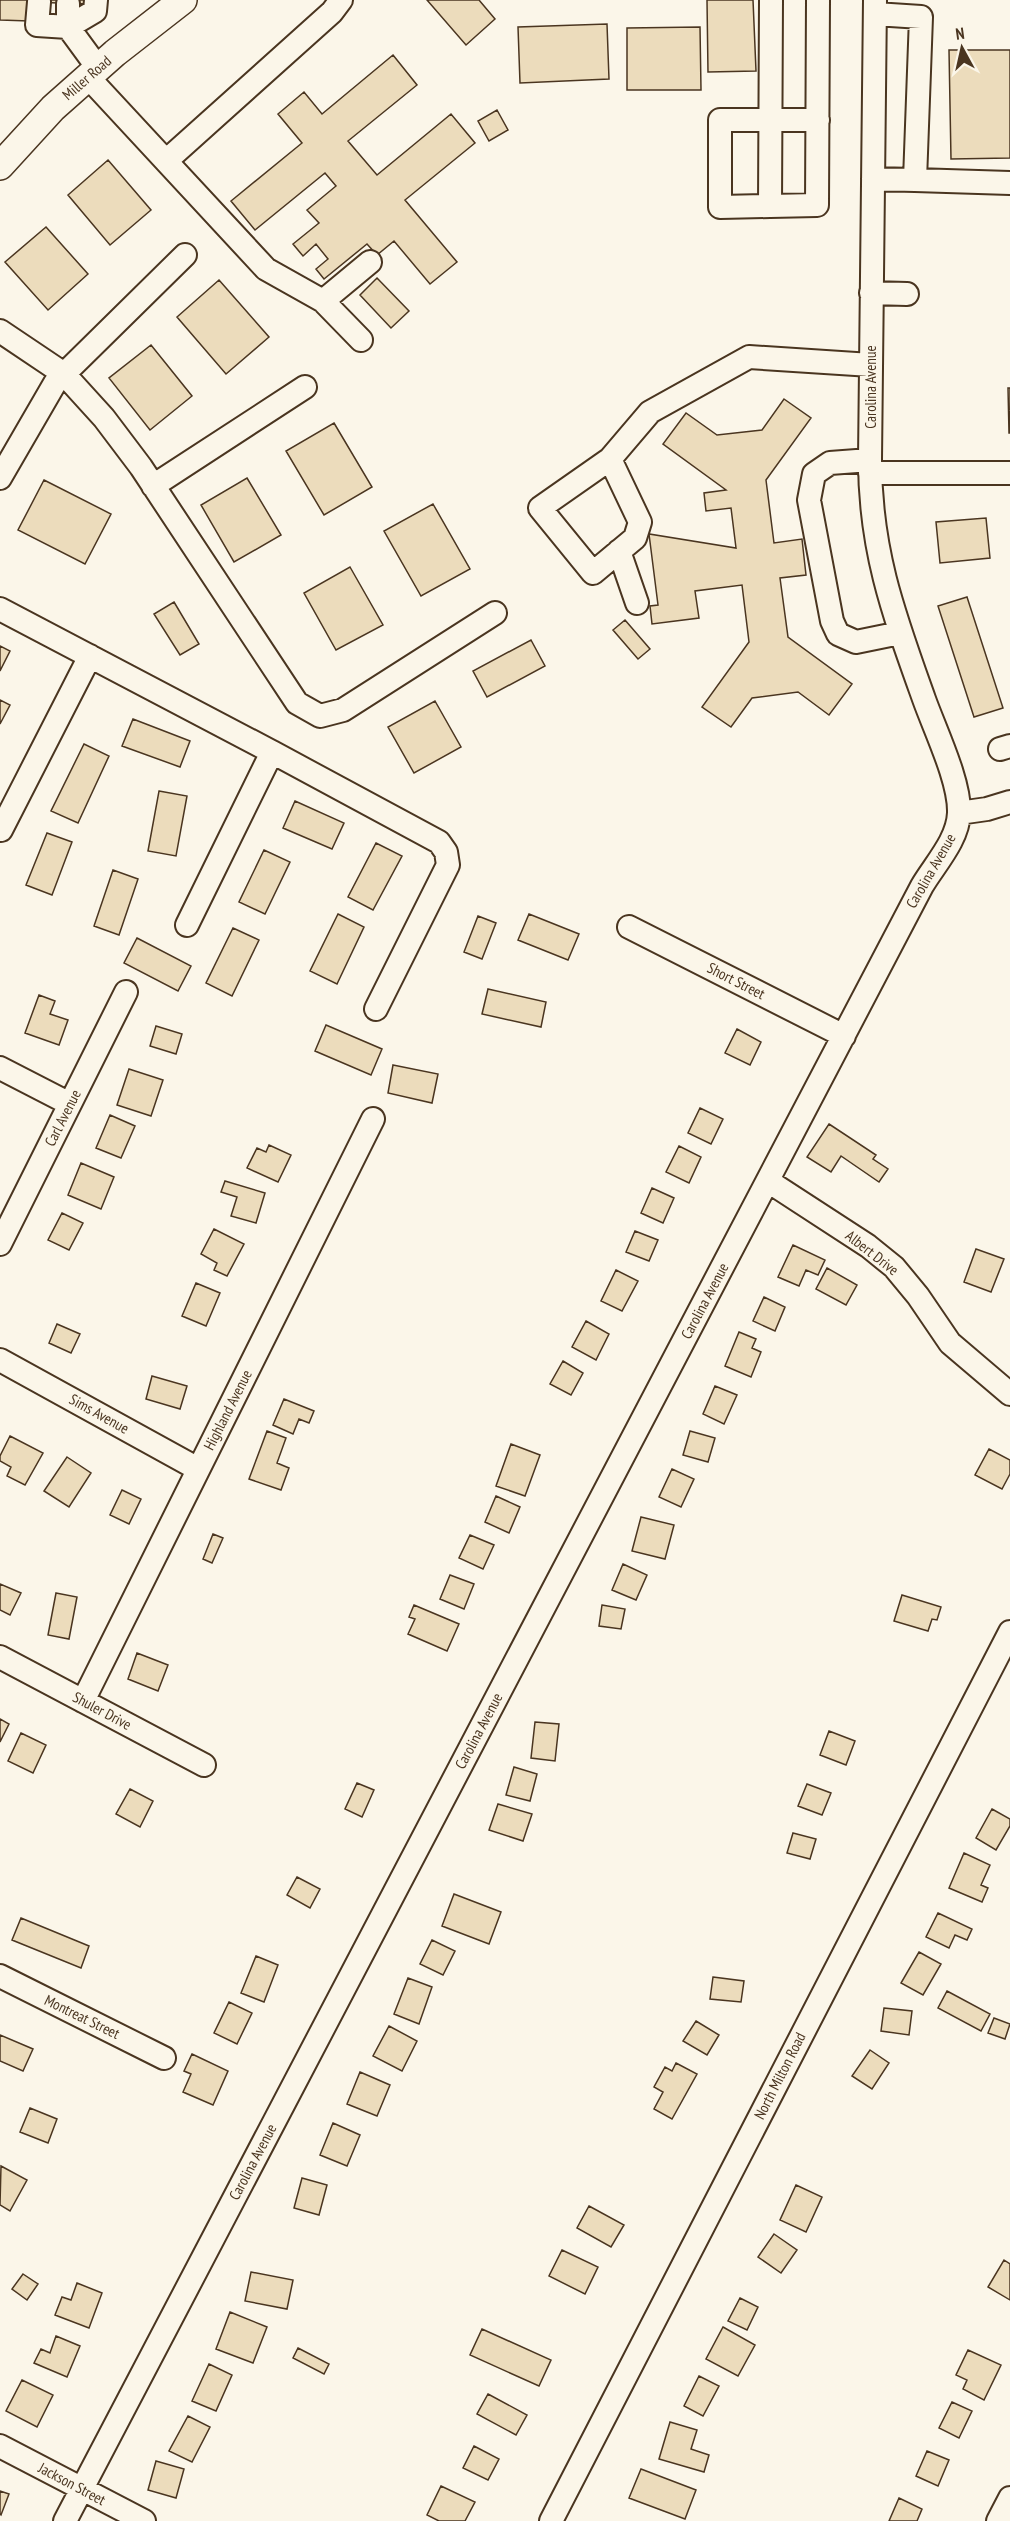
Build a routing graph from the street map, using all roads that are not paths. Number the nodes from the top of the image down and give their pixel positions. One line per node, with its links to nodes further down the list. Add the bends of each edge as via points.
1 (96, 0): 10 (street, via 95,11)
2 (148, 0): 11 (main road, via 139,21)
3 (183, 0): 11 (main road, Miller Road)
4 (341, 0): 14 (street)
5 (771, 0): 12 (street)
6 (818, 0): 13 (street)
7 (39, 2): 10 (street, via 38,25)
8 (68, 4): 10 (street)
9 (875, 7): 16 (street, Carolina Avenue); 17 (street, via 921,17)
10 (68, 27): 11 (street)
11 (100, 66): 14 (street); 15 (main road, Miller Road, via 53,108)
12 (770, 120): 13 (street); 19 (street); 19 (street, via 720,120 720,207)
13 (818, 120): 19 (street, via 817,205)
14 (166, 161): 24 (street, via 266,268)
15 (0, 166)
16 (873, 179): 17 (street); 22 (street, Carolina Avenue)
17 (915, 180): 18 (street)
18 (1010, 183)
19 (770, 206)
20 (184, 255): 28 (street)
21 (370, 262): 24 (street)
22 (871, 293): 23 (street); 27 (street, Carolina Avenue)
23 (907, 294)
24 (323, 302): 26 (street)
25 (0, 331): 28 (street)
26 (361, 340)
27 (871, 365): 30 (street, via 749,357 650,412); 31 (street, Carolina Avenue)
28 (64, 374): 33 (street, via 45,398); 34 (street, via 104,418)
29 (304, 387): 34 (street)
30 (610, 459): 35 (street, via 640,522 635,538); 35 (street, via 540,508 593,573)
31 (870, 466): 32 (street); 39 (street, Carolina Avenue, via 879,561); 39 (street, via 830,463 814,474 809,500 832,621 838,634 856,642)
32 (1010, 473)
33 (0, 478)
34 (153, 486): 38 (street, via 297,704 320,716 343,710)
35 (619, 551): 36 (street)
36 (637, 603)
37 (0, 609): 40 (street)
38 (495, 613)
39 (900, 633): 43 (street, Carolina Avenue, via 953,780)
40 (90, 656): 41 (street); 44 (street)
41 (272, 752): 45 (street); 48 (street, via 439,842 446,852 448,865)
42 (1010, 802): 43 (street)
43 (959, 813): 49 (street, Carolina Avenue, via 950,842 922,886)
44 (1, 830)
45 (187, 925)
46 (629, 927): 49 (street, Short Street)
47 (126, 992): 51 (street, Carl Avenue)
48 (376, 1009)
49 (844, 1036): 53 (street, Carolina Avenue)
50 (0, 1068): 51 (street)
51 (70, 1104): 54 (street, Carl Avenue)
52 (373, 1119): 57 (street, Highland Avenue)
53 (768, 1181): 56 (street, Albert Drive, via 894,1267 950,1343); 65 (street, Carolina Avenue)
54 (0, 1244)
55 (0, 1360): 57 (street, Sims Avenue)
56 (1010, 1394)
57 (198, 1469): 60 (street, Highland Avenue)
58 (1010, 1632): 69 (street, North Milton Road)
59 (0, 1657): 60 (street, Shuler Drive)
60 (83, 1701): 61 (street, Shuler Drive)
61 (204, 1765)
62 (0, 1976): 63 (street, Montreat Street)
63 (164, 2058)
64 (0, 2446): 65 (street, Jackson Street)
65 (82, 2489): 67 (street, Carolina Avenue); 68 (street, Jackson Street)
66 (1010, 2498): 70 (street)
67 (65, 2521)
68 (144, 2521)
69 (552, 2521)
70 (998, 2521)

